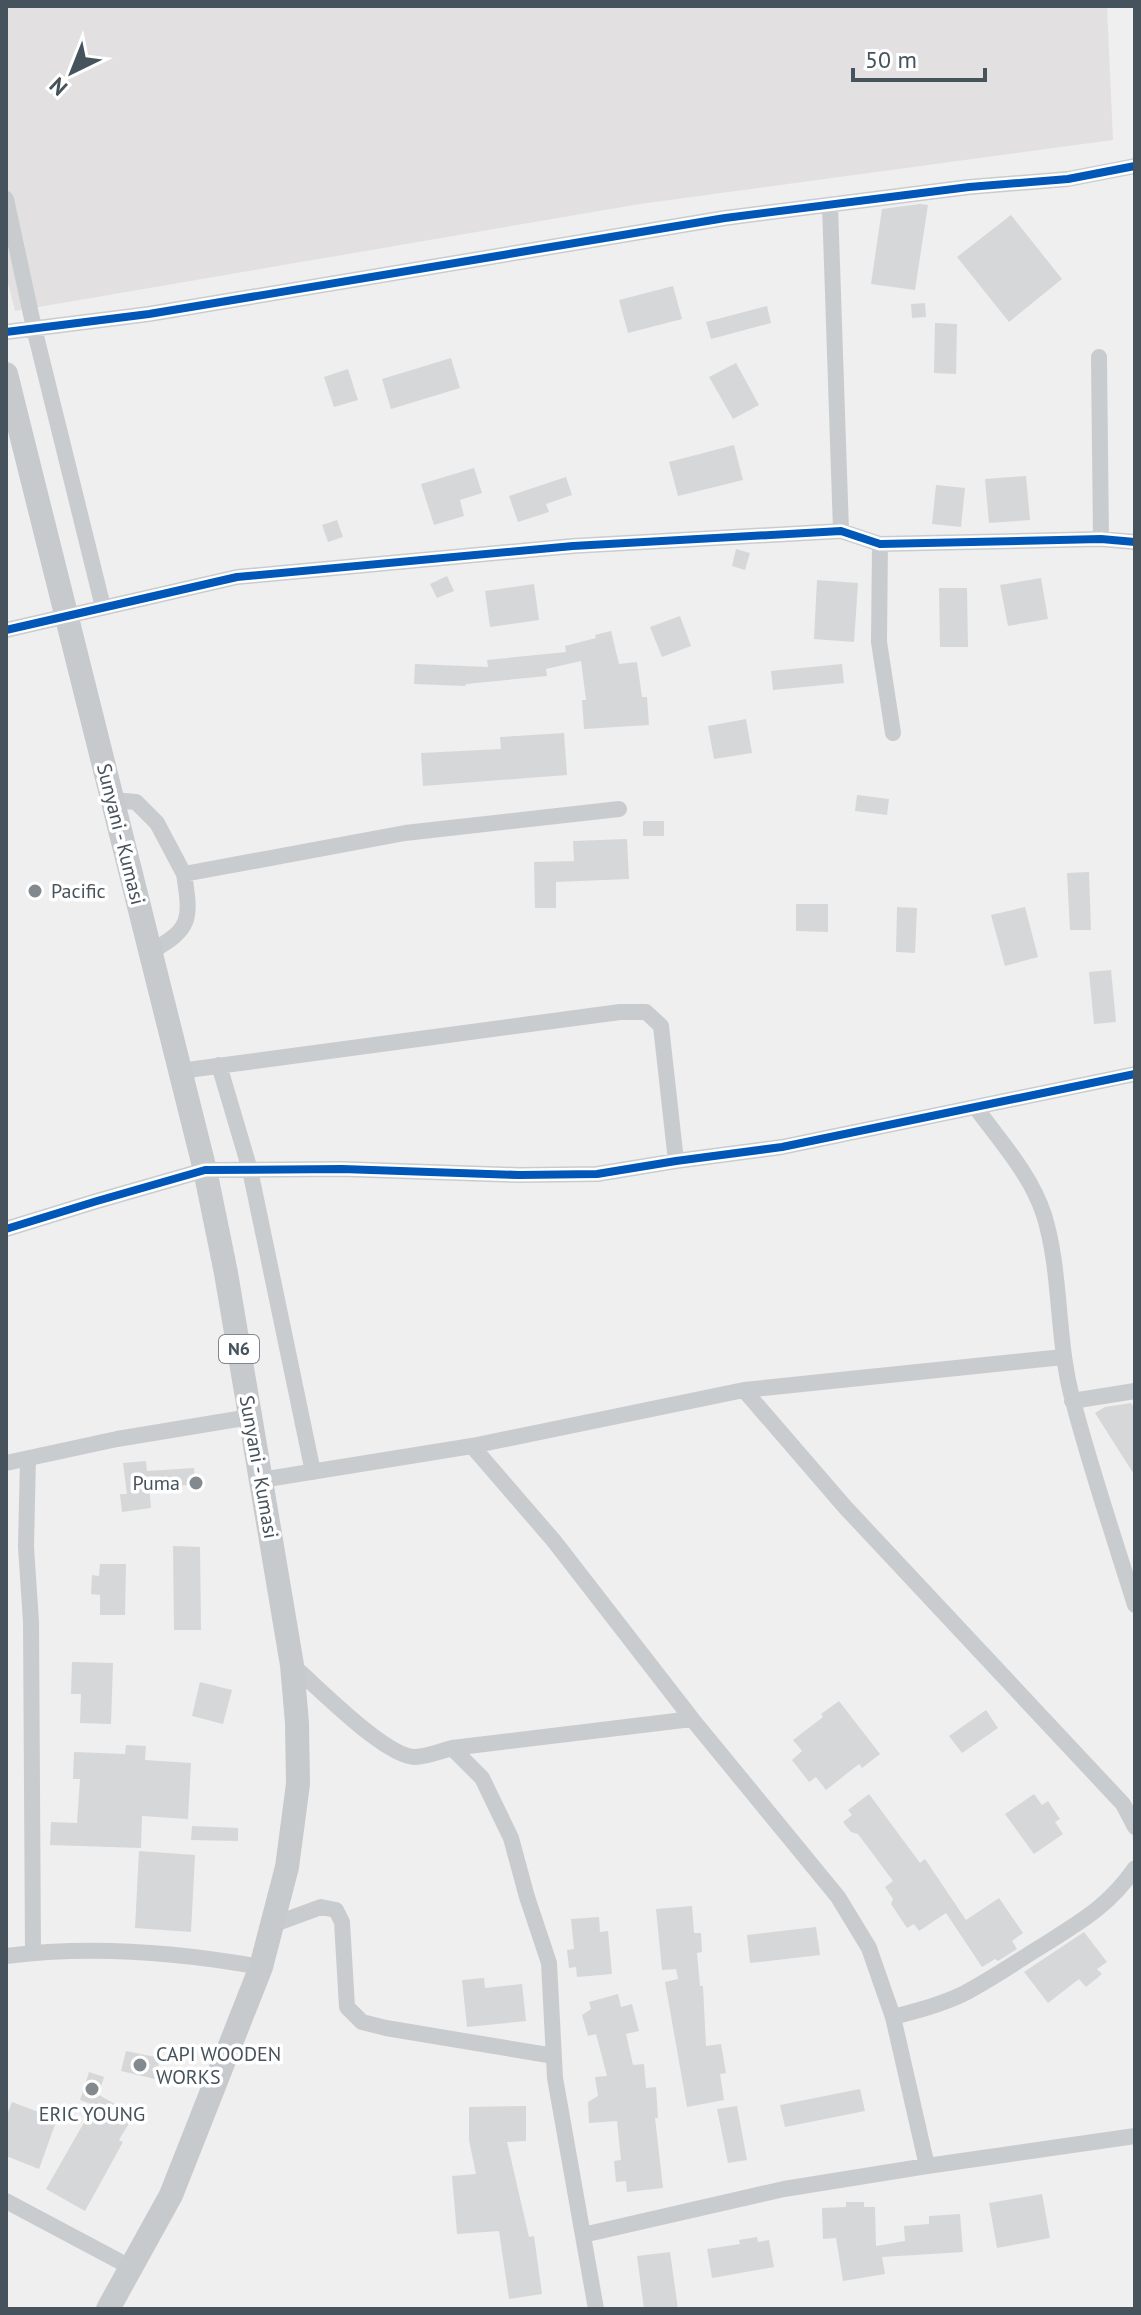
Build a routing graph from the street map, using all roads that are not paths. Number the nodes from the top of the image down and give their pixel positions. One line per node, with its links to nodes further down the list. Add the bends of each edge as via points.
1 (1135, 166): 3 (street, via 1068,179)
2 (6, 199): 4 (street)
3 (830, 205): 4 (street); 8 (street)
4 (34, 328): 5 (street); 12 (street)
5 (6, 332)
6 (1099, 357): 9 (street)
7 (6, 374): 13 (main road, Sunyani - Kumasi / N6)
8 (841, 531): 11 (street); 12 (street, via 573,546 237,577)
9 (1101, 539): 10 (street); 11 (street)
10 (1135, 542)
11 (880, 544): 15 (street, via 879,642)
12 (103, 607): 13 (street)
13 (67, 617): 14 (street); 16 (main road, Sunyani - Kumasi / N6)
14 (6, 630)
15 (893, 733)
16 (113, 800): 18 (street, via 136,802 157,823); 19 (main road, Sunyani - Kumasi / N6)
17 (619, 809): 18 (street, via 405,833)
18 (184, 874): 19 (street, via 188,917 182,930)
19 (150, 952): 21 (main road, Sunyani - Kumasi / N6)
20 (219, 1065): 21 (street); 24 (street, via 646,1012 661,1026); 26 (street)
21 (180, 1071): 25 (main road, Sunyani - Kumasi / N6)
22 (1135, 1074): 23 (street)
23 (976, 1108): 24 (street, via 782,1147); 28 (street, via 1030,1181 1044,1216)
24 (676, 1161): 26 (street, via 597,1174)
25 (205, 1170): 26 (street); 27 (street); 32 (main road, Sunyani - Kumasi / N6)
26 (250, 1170): 36 (street)
27 (6, 1229)
28 (1063, 1357): 29 (street); 31 (street)
29 (744, 1390): 33 (street); 42 (street, via 845,1507 1123,1804)
30 (1135, 1391): 31 (street)
31 (1072, 1401): 38 (street)
32 (250, 1417): 34 (street); 37 (main road, Sunyani - Kumasi / N6)
33 (472, 1446): 36 (street); 40 (street, via 554,1541)
34 (28, 1459): 35 (street); 45 (street)
35 (6, 1463)
36 (313, 1472): 37 (street)
37 (261, 1480): 39 (main road, Sunyani - Kumasi / N6)
38 (1134, 1600)
39 (292, 1665): 41 (street, via 398,1753 415,1757); 44 (main road, Sunyani - Kumasi / N6, via 298,1784 287,1867)
40 (692, 1719): 41 (street); 48 (street, via 838,1897 869,1948)
41 (452, 1748): 49 (street, via 482,1778 511,1838 549,1963)
42 (1135, 1827)
43 (1135, 1868): 48 (street, via 1092,1915 990,1979)
44 (272, 1925): 47 (main road, Sunyani - Kumasi / N6); 49 (street, via 321,1907 336,1910 342,1922 347,2007 362,2022)
45 (33, 1952): 46 (street); 47 (street, via 163,1952)
46 (6, 1956)
47 (261, 1967): 54 (main road, Sunyani - Kumasi / N6, via 171,2195)
48 (893, 2017): 51 (street)
49 (554, 2056): 53 (street)
50 (1135, 2136): 51 (street)
51 (927, 2166): 53 (street, via 784,2189)
52 (6, 2201): 54 (street)
53 (583, 2235): 56 (street)
54 (132, 2268): 55 (main road, Sunyani - Kumasi / N6)
55 (108, 2309)
56 (594, 2309)

